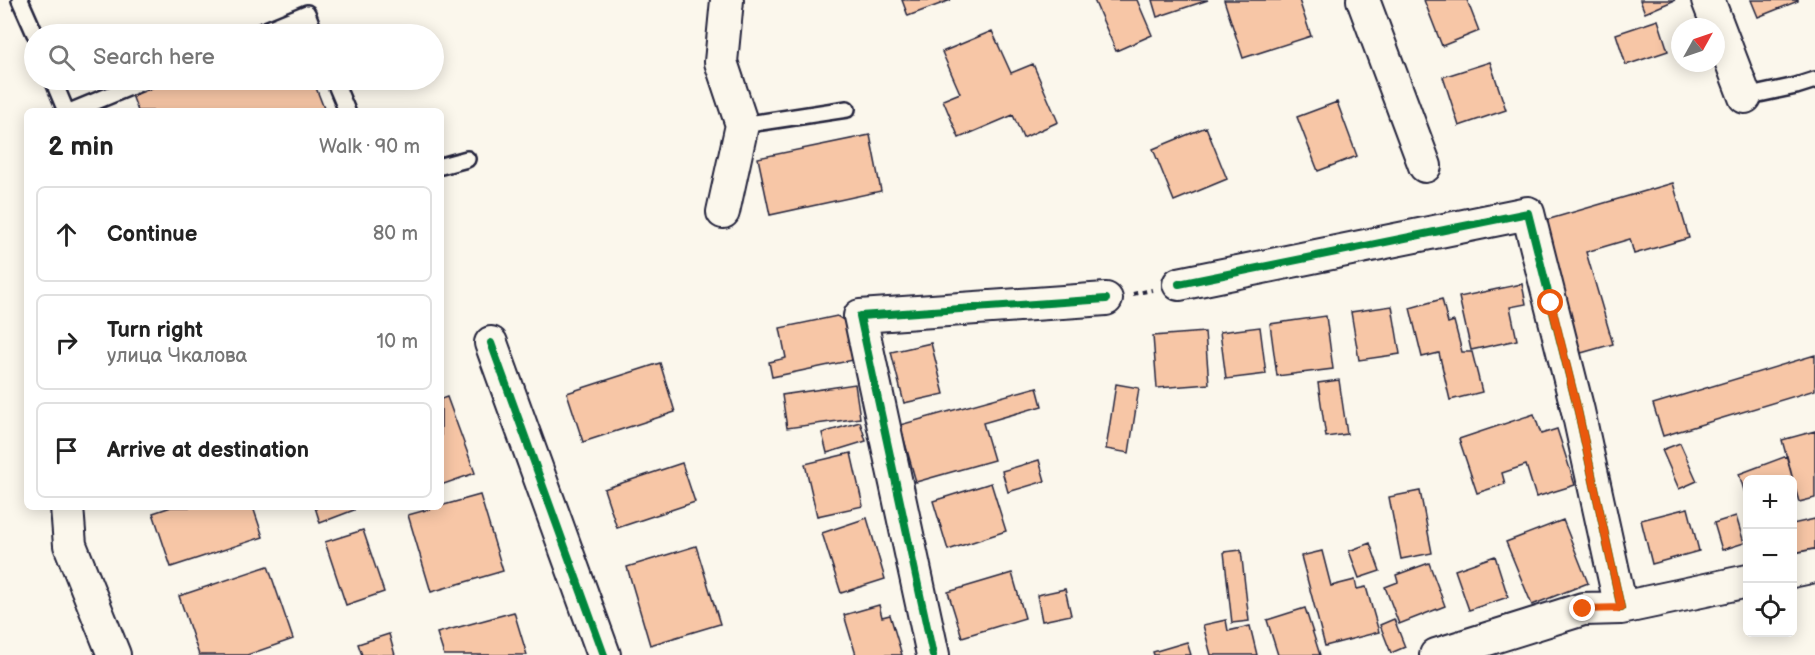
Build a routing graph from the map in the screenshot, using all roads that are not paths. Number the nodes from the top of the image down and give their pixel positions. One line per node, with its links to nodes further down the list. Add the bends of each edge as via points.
1 (20, 0): 5 (lane)
2 (727, 0): 17 (street, via 721,62)
3 (1363, 0): 20 (street)
4 (1708, 0): 12 (street)
5 (31, 24)
6 (280, 24): 7 (lane, via 307,13)
7 (311, 24)
8 (1815, 80): 12 (lane)
9 (57, 90): 13 (lane)
10 (123, 90): 14 (lane)
11 (338, 90): 15 (lane)
12 (1744, 96)
13 (65, 108)
14 (79, 108)
15 (346, 108)
16 (847, 109): 17 (lane)
17 (742, 125): 21 (street)
18 (467, 159): 19 (lane)
19 (444, 165)
20 (1425, 166)
21 (723, 212)
22 (1179, 284): 29 (street, via 1528,213 1578,411)
23 (1106, 299): 32 (street, via 860,316)
24 (491, 343): 31 (street)
25 (67, 510): 30 (street, via 70,545)
26 (1815, 566): 27 (street)
27 (1797, 570)
28 (1743, 582): 29 (street)
29 (1621, 608): 33 (street, via 1583,609)
30 (114, 655)
31 (604, 655)
32 (933, 655)
33 (1436, 655)

